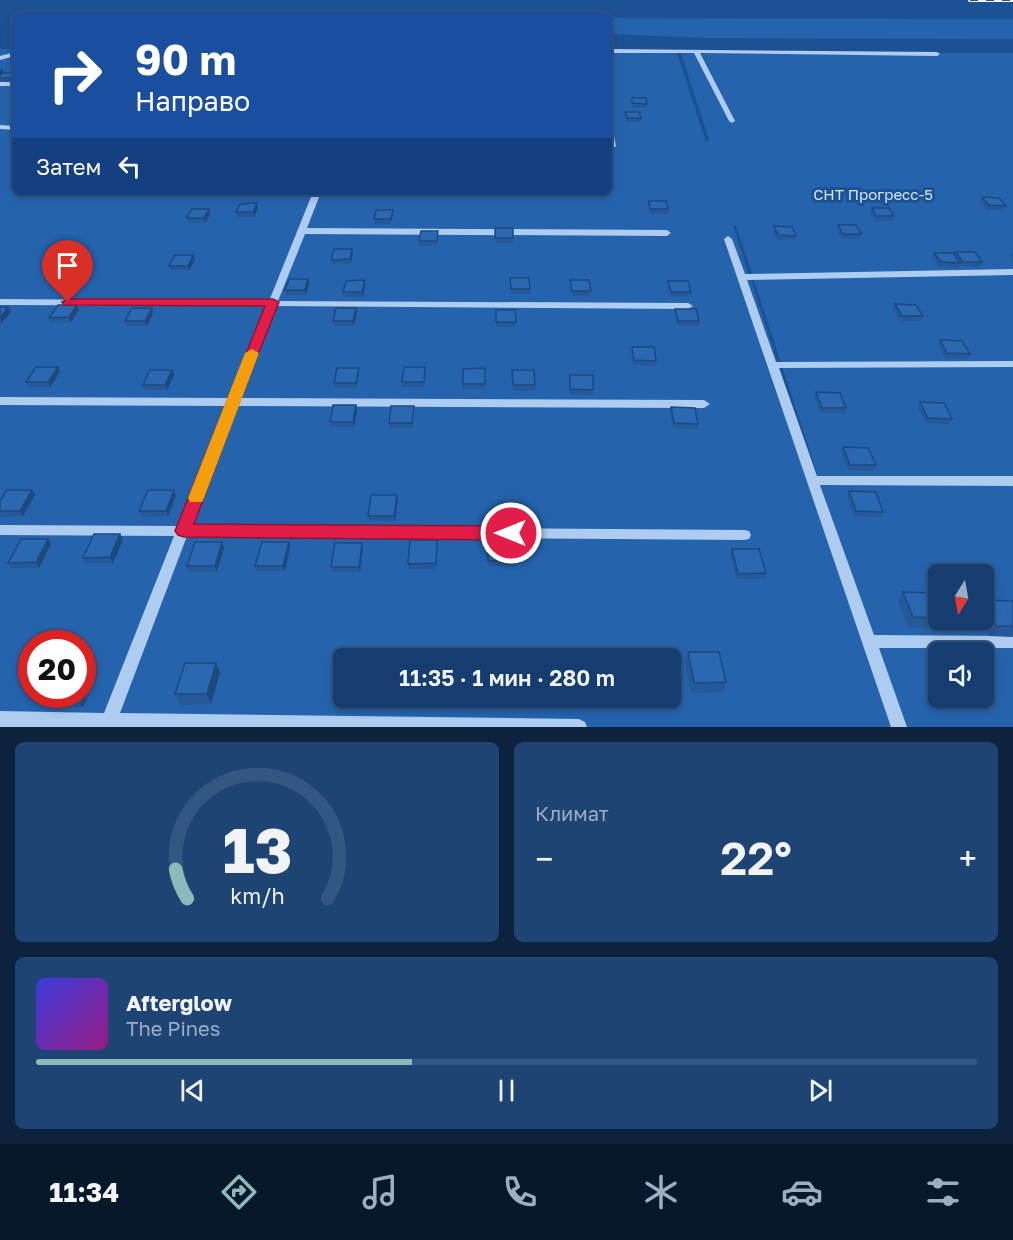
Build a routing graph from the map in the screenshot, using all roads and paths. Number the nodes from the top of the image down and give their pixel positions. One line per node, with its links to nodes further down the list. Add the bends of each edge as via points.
1 (612, 51): 2 (street)
2 (696, 51): 3 (street); 4 (street)
3 (937, 54)
4 (732, 121)
5 (316, 195): 6 (street)
6 (303, 231): 7 (street); 12 (street)
7 (667, 233)
8 (728, 239): 10 (street)
9 (1013, 272): 10 (street)
10 (742, 277): 15 (street)
11 (0, 302): 12 (street)
12 (273, 302): 13 (street); 16 (street)
13 (688, 306)
14 (1013, 364): 15 (street)
15 (773, 366): 19 (street)
16 (232, 400): 17 (street); 18 (street); 22 (street)
17 (0, 401)
18 (704, 404)
19 (813, 480): 20 (street); 24 (street)
20 (1013, 481)
21 (0, 530): 22 (street)
22 (184, 531): 23 (street); 27 (street)
23 (744, 535)
24 (869, 640): 25 (street); 29 (street)
25 (1013, 642)
26 (0, 719): 27 (street)
27 (108, 723): 28 (street)
28 (579, 727)
29 (899, 727)

